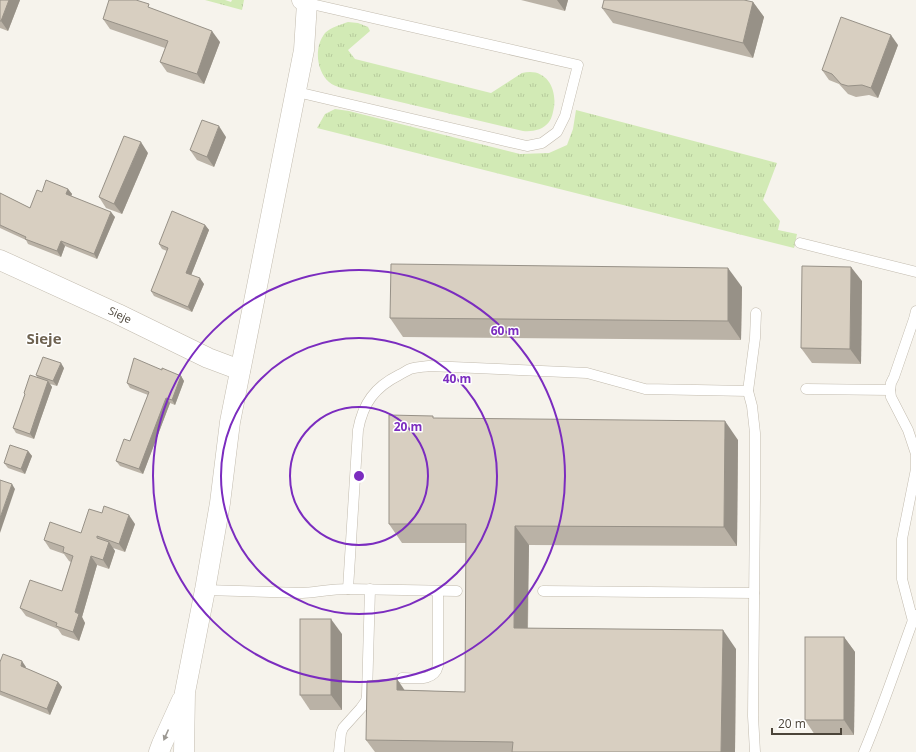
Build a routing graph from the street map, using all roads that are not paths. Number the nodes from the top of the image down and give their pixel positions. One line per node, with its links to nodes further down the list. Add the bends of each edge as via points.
1 (305, 1): 2 (street, via 304,50); 2 (lane, via 578,65 565,116 557,132 542,143 527,146)
2 (296, 92): 8 (street)
3 (800, 244): 5 (lane)
4 (0, 260): 8 (street, Sieje, via 208,358)
5 (916, 272)
6 (916, 311): 10 (lane)
7 (756, 313): 11 (lane)
8 (240, 370): 14 (street)
9 (806, 389): 10 (lane)
10 (890, 390): 19 (lane, via 916,454 916,469 902,539 902,579)
11 (748, 391): 12 (lane, via 645,389 587,373 429,366 410,369 378,388 360,417); 18 (lane, via 755,433)
12 (348, 589): 13 (lane); 14 (lane, via 302,593)
13 (370, 589): 15 (lane); 24 (lane, via 366,701 343,728)
14 (205, 590): 21 (street)
15 (438, 591): 16 (lane); 20 (lane, via 437,671 427,678)
16 (457, 591)
17 (543, 591): 18 (lane)
18 (754, 593): 25 (lane)
19 (914, 616): 26 (lane)
20 (402, 678)
21 (185, 692): 22 (street, one-way to 22); 23 (street)
22 (159, 752)
23 (184, 752)
24 (340, 752)
25 (755, 752)
26 (864, 752)

